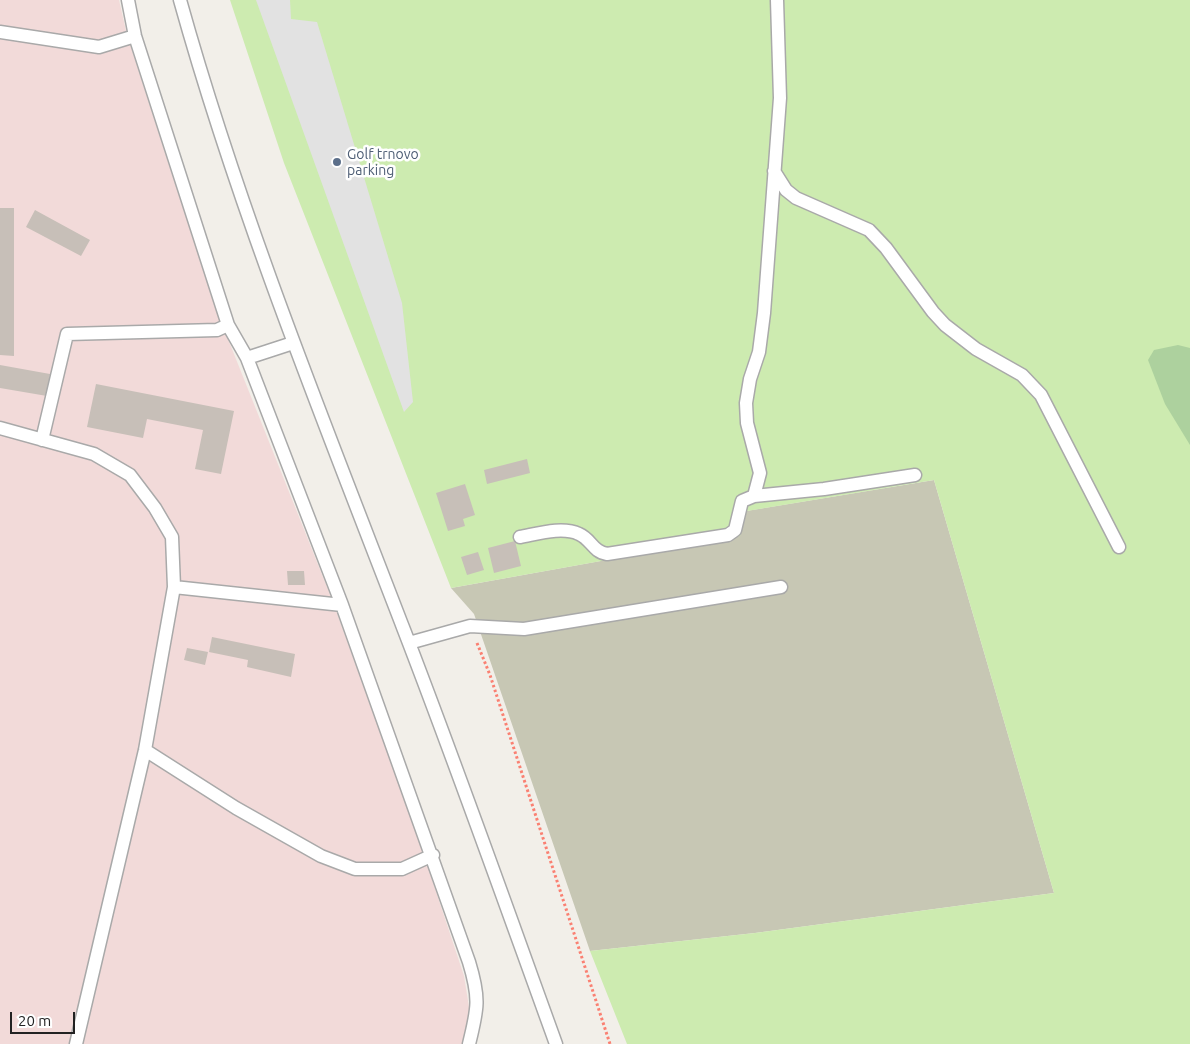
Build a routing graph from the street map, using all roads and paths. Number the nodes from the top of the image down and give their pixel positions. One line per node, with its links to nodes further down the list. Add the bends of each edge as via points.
1 (128, 0): 5 (lane)
2 (180, 0): 8 (lane, via 242,200)
3 (777, 0): 6 (lane, via 780,98)
4 (0, 32): 5 (lane, via 99,47)
5 (135, 36): 7 (lane)
6 (774, 171): 13 (lane, via 762,334 746,392 748,423 760,473); 15 (lane, via 786,190 796,198 869,230 945,325 976,349 1029,380 1041,395)
7 (228, 325): 9 (lane); 11 (lane, via 217,330 67,334)
8 (293, 343): 9 (lane); 20 (lane)
9 (247, 358): 18 (lane)
10 (0, 428): 11 (lane)
11 (42, 440): 16 (lane, via 94,454 130,475 172,537)
12 (915, 474): 13 (lane, via 824,489)
13 (754, 496): 14 (lane, via 742,501 735,530 728,535 607,554 600,553 578,533 567,531)
14 (520, 537)
15 (1119, 547)
16 (174, 587): 18 (lane); 21 (lane)
17 (781, 587): 19 (lane, via 524,628)
18 (342, 605): 22 (lane)
19 (470, 626): 20 (lane); 26 (path, via 490,675)
20 (409, 643): 25 (lane)
21 (145, 750): 22 (lane, via 244,813 321,856 355,869 402,869); 23 (lane)
22 (433, 855): 24 (lane, via 477,991 476,1015)
23 (76, 1044)
24 (469, 1044)
25 (556, 1044)
26 (610, 1044)

